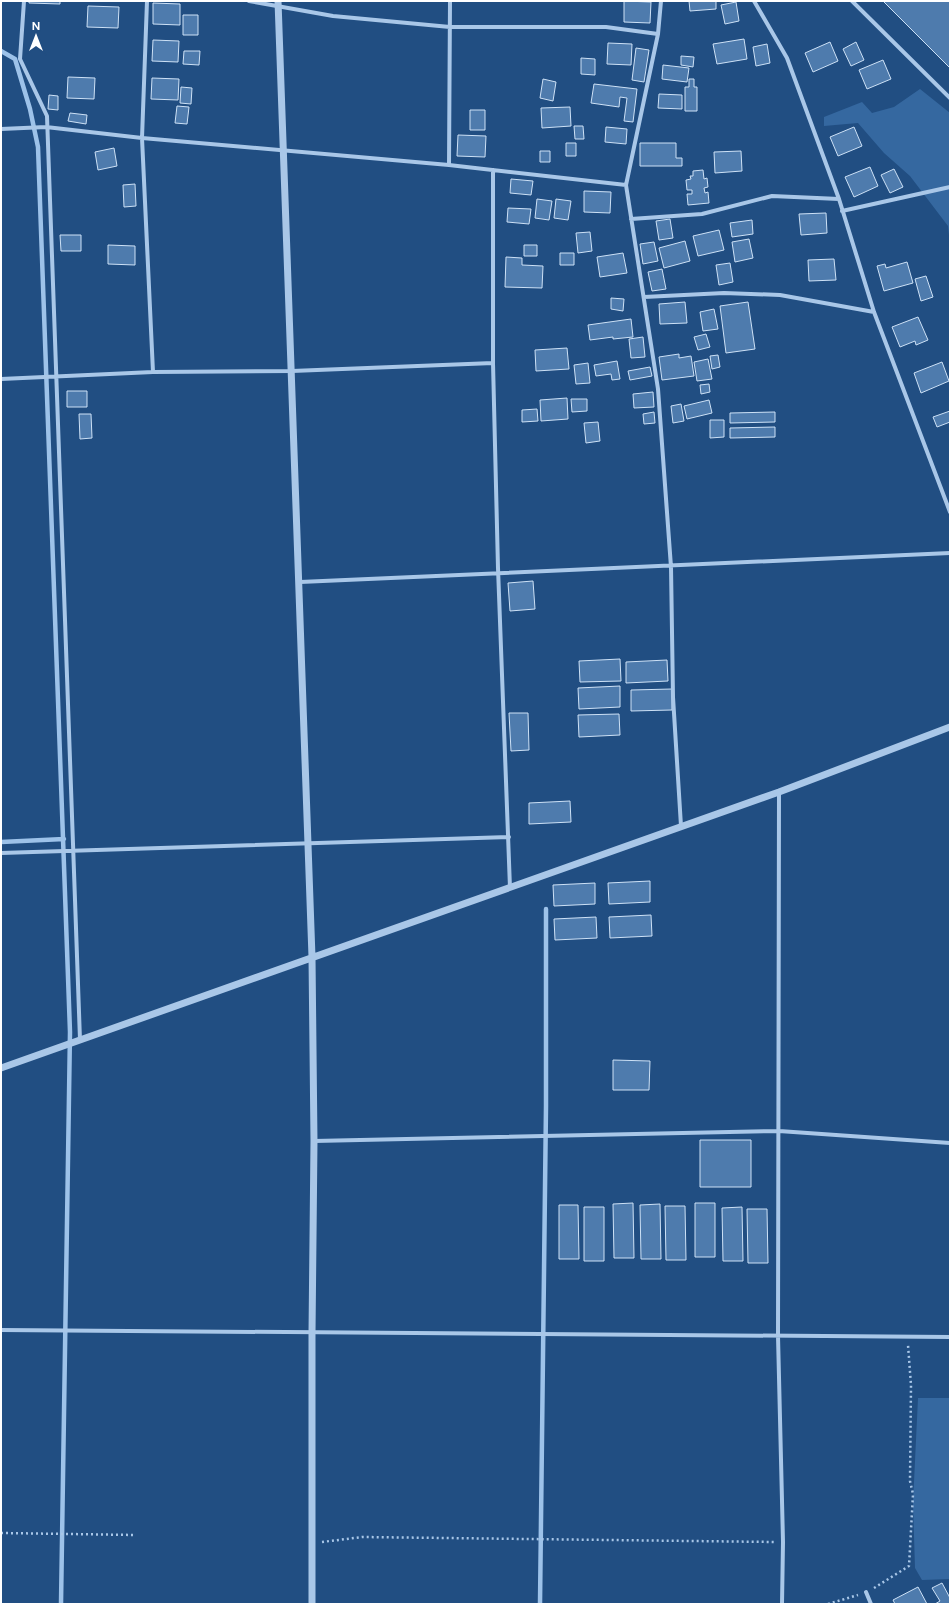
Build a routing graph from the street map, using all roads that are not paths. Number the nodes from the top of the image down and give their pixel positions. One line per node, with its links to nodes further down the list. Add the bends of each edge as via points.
1 (24, 1): 12 (street, via 20,59 47,116)
2 (147, 1): 14 (street)
3 (249, 1): 8 (street)
4 (450, 1): 9 (street)
5 (660, 1): 10 (street)
6 (754, 1): 20 (street, via 787,58)
7 (852, 1): 11 (street)
8 (278, 4): 9 (street, via 333,16); 15 (street)
9 (450, 27): 10 (street, via 606,27); 16 (street)
10 (658, 34): 18 (street)
11 (950, 98)
12 (46, 127): 13 (street); 14 (street); 28 (street)
13 (1, 129)
14 (142, 138): 15 (street); 27 (street)
15 (282, 149): 16 (street); 26 (street)
16 (449, 165): 17 (street)
17 (494, 170): 18 (street); 25 (street)
18 (626, 185): 22 (street)
19 (950, 187): 21 (street)
20 (839, 199): 21 (street); 22 (street, via 772,196 702,214)
21 (842, 211): 24 (street)
22 (631, 219): 23 (street)
23 (644, 297): 24 (street, via 724,293 780,295); 32 (street, via 658,389)
24 (874, 312): 30 (street)
25 (493, 363): 26 (street); 33 (street)
26 (292, 371): 27 (street); 34 (street)
27 (153, 372): 28 (street)
28 (56, 376): 29 (street); 40 (street)
29 (1, 379)
30 (950, 512)
31 (950, 553): 32 (street)
32 (671, 567): 33 (street); 37 (street, via 673,697)
33 (498, 573): 34 (street); 38 (street)
34 (300, 582): 39 (street)
35 (950, 727): 36 (street)
36 (779, 792): 37 (street); 46 (street)
37 (681, 826): 42 (street)
38 (509, 837): 39 (street); 42 (street)
39 (307, 845): 40 (street); 43 (street)
40 (75, 851): 41 (street); 44 (street)
41 (1, 853)
42 (510, 888): 43 (street)
43 (312, 957): 44 (street); 47 (street)
44 (80, 1040): 45 (street)
45 (1, 1068)
46 (779, 1131): 47 (street); 48 (street); 51 (street)
47 (314, 1141): 50 (street)
48 (950, 1143)
49 (1, 1330): 50 (street)
50 (312, 1334): 51 (street); 54 (street)
51 (778, 1336): 52 (street); 55 (street)
52 (950, 1337)
53 (866, 1592): 56 (street)
54 (312, 1604)
55 (782, 1604)
56 (871, 1604)

